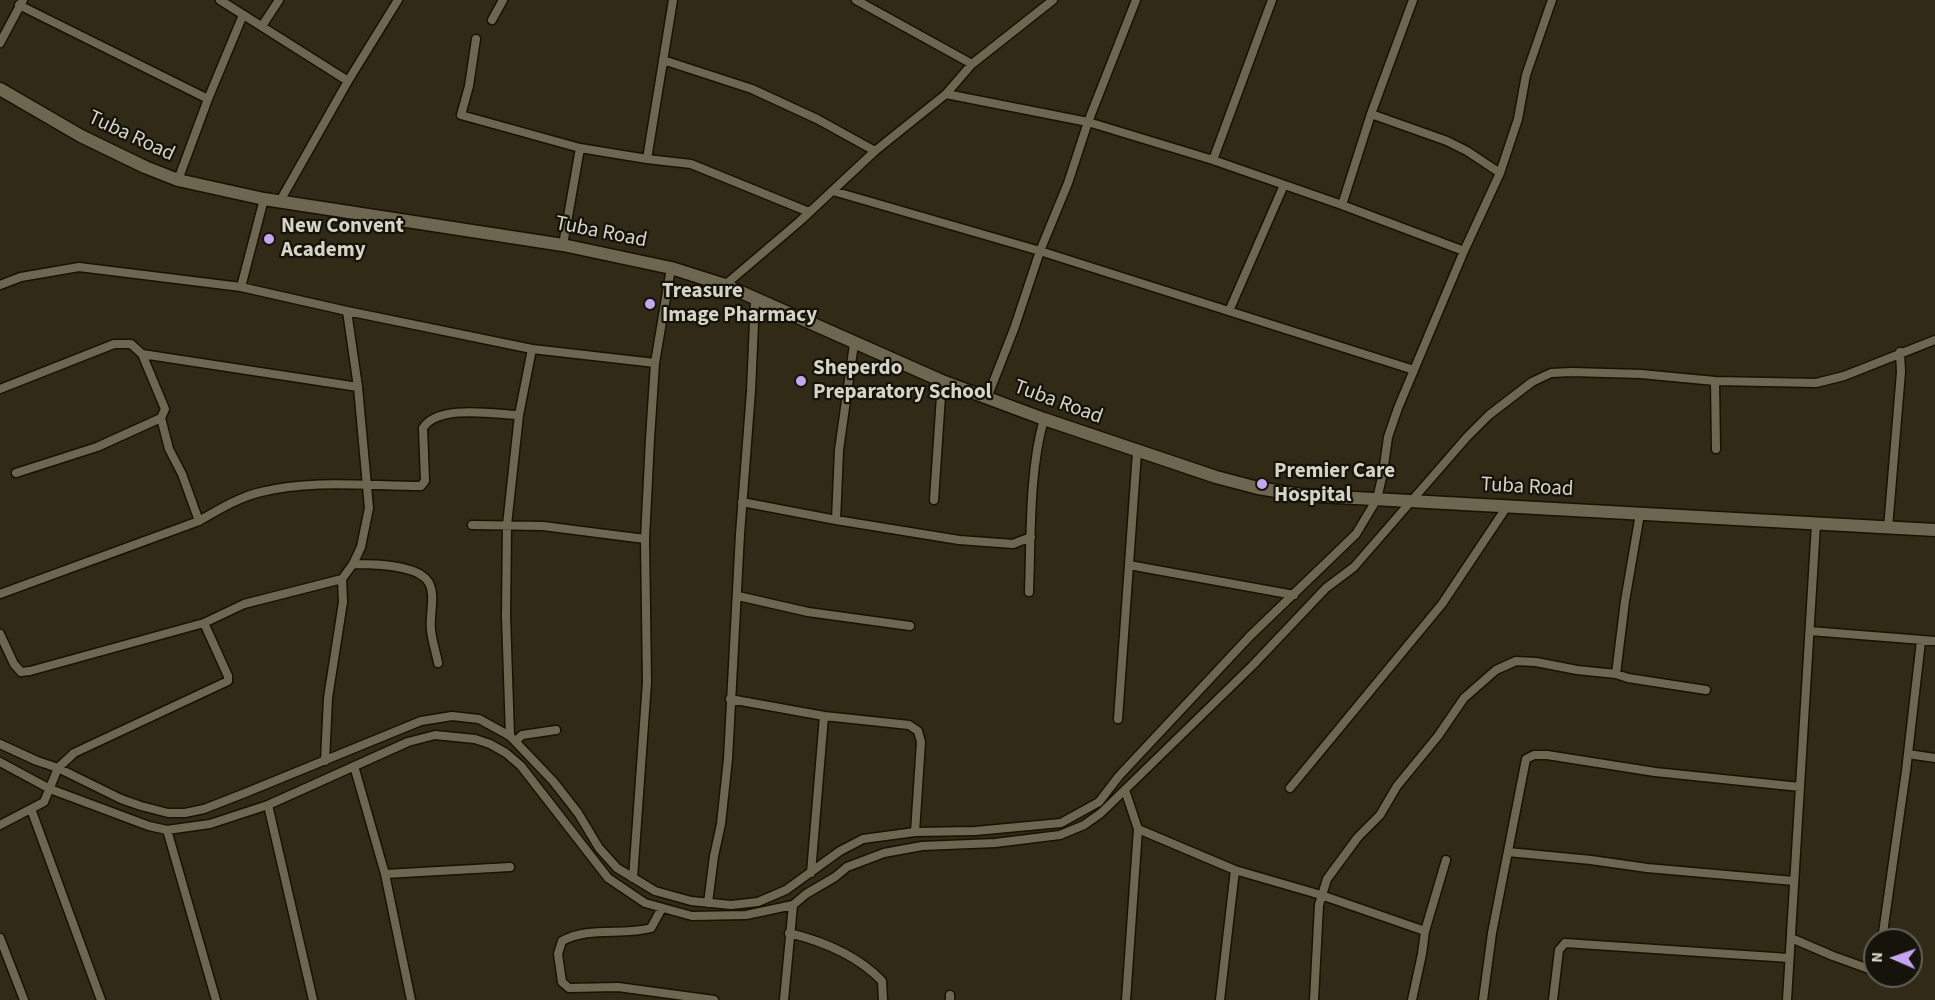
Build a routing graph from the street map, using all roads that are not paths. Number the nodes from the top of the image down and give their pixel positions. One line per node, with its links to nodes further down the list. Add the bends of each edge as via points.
1 (219, 0): 14 (street)
2 (279, 0): 16 (street)
3 (398, 0): 21 (street)
4 (503, 0): 15 (street)
5 (673, 0): 19 (street)
6 (856, 0): 20 (street)
7 (1036, 0): 13 (street)
8 (1136, 0): 26 (street)
9 (1272, 0): 30 (street)
10 (1413, 0): 25 (street)
11 (1552, 0): 31 (street, via 1526,75 1518,119)
12 (21, 3): 18 (street); 24 (street)
13 (1049, 3): 20 (street)
14 (243, 15): 16 (street); 24 (street)
15 (492, 20)
16 (262, 26): 21 (street)
17 (476, 39): 27 (street, via 461,115)
18 (0, 43)
19 (663, 60): 28 (street, via 752,89); 29 (street)
20 (972, 64): 23 (street)
21 (348, 81): 36 (street)
22 (0, 89): 32 (street, Tuba Road, via 81,136)
23 (946, 94): 26 (street); 28 (street)
24 (208, 99): 32 (street)
25 (1371, 114): 31 (street, via 1447,141); 37 (street)
26 (1088, 122): 30 (street); 40 (street)
27 (580, 148): 29 (street); 39 (street)
28 (874, 151): 34 (street)
29 (647, 159): 38 (street, via 691,164)
30 (1214, 160): 33 (street)
31 (1500, 173): 41 (street)
32 (178, 180): 35 (street, Tuba Road)
33 (1284, 185): 37 (street); 48 (street)
34 (832, 191): 38 (street); 40 (street)
35 (264, 199): 36 (street, Tuba Road); 45 (street)
36 (280, 201): 39 (street, Tuba Road)
37 (1342, 205): 41 (street)
38 (809, 212): 44 (street)
39 (563, 244): 42 (street, Tuba Road)
40 (1040, 251): 48 (street); 60 (street)
41 (1464, 251): 55 (street)
42 (671, 268): 44 (street, Tuba Road); 54 (street)
43 (0, 285): 45 (street, via 21,277 79,267)
44 (725, 285): 46 (street, Tuba Road)
45 (241, 287): 47 (street)
46 (756, 300): 50 (street, Tuba Road); 70 (street)
47 (348, 311): 51 (street); 58 (street)
48 (1229, 311): 55 (street)
49 (1935, 340): 52 (street)
50 (854, 344): 56 (street, Tuba Road); 74 (street, via 839,450)
51 (532, 349): 54 (street); 61 (street)
52 (1900, 352): 57 (street, via 1844,376 1816,383); 79 (street)
53 (142, 354): 58 (street); 59 (street, via 131,344 114,344); 62 (street, via 165,409)
54 (655, 363): 82 (street)
55 (1414, 370): 68 (street, via 1388,437)
56 (942, 381): 60 (street, Tuba Road); 69 (street)
57 (1715, 381): 64 (street); 71 (street, via 1641,374 1551,373 1532,382 1489,415)
58 (358, 387): 67 (street)
59 (0, 389)
60 (987, 398): 63 (street, Tuba Road)
61 (519, 415): 67 (street, via 459,412 432,419 423,428 423,484); 78 (street)
62 (161, 418): 66 (street, via 97,447); 75 (street, via 169,449)
63 (1044, 419): 65 (street, Tuba Road); 81 (street)
64 (1716, 449)
65 (1137, 452): 68 (street, Tuba Road, via 1258,488 1301,495); 84 (street)
66 (16, 473)
67 (366, 486): 75 (street, via 312,484 259,492); 83 (street, via 369,508 361,547)
68 (1377, 499): 71 (street, Tuba Road); 88 (street, via 1356,534)
69 (934, 500)
70 (742, 502): 74 (street); 89 (street)
71 (1409, 502): 72 (street, Tuba Road); 113 (street, via 1354,567 1326,588)
72 (1508, 506): 73 (street, Tuba Road); 112 (street, via 1442,604)
73 (1640, 514): 76 (street, Tuba Road); 97 (street)
74 (836, 520): 81 (street, via 959,540 1013,544)
75 (199, 522): 87 (street)
76 (1816, 524): 79 (street, Tuba Road); 92 (street)
77 (472, 525): 78 (street)
78 (507, 525): 82 (street); 103 (street, via 506,616)
79 (1888, 528): 80 (street, Tuba Road)
80 (1935, 530)
81 (1031, 537): 86 (street)
82 (645, 539): 126 (street, via 646,682)
83 (353, 564): 85 (street); 96 (street, via 407,570 429,582 431,632)
84 (1129, 565): 88 (street); 101 (street)
85 (342, 579): 90 (street, via 244,604); 107 (street, via 343,602 328,698)
86 (1029, 592)
87 (0, 594)
88 (1294, 595): 119 (street, via 1250,636 1099,802 1061,823)
89 (738, 596): 91 (street, via 808,612); 99 (street)
90 (204, 623): 93 (street, via 21,672); 110 (street, via 228,681 74,753)
91 (910, 626)
92 (1810, 631): 94 (street); 111 (street)
93 (0, 634)
94 (1921, 641): 95 (street); 105 (street)
95 (1935, 641)
96 (438, 663)
97 (1616, 674): 98 (street); 128 (street, via 1516,661 1496,670 1464,698 1397,786 1380,815 1341,858)
98 (1706, 690)
99 (730, 699): 100 (street); 129 (street, via 721,824)
100 (824, 716): 119 (street, via 909,725 918,732 921,742); 124 (street)
101 (1118, 719)
102 (556, 730): 103 (street)
103 (513, 738): 107 (street, via 479,719 452,716 421,721); 126 (street, via 553,780 599,848 617,868)
104 (0, 744): 110 (street, via 37,761)
105 (1908, 754): 106 (street); 132 (street)
106 (1935, 758)
107 (325, 761): 110 (street, via 185,813 141,806)
108 (0, 762): 110 (street)
109 (354, 766): 114 (street); 125 (street); 131 (street, via 408,742 435,735 490,744 521,766 608,878 645,903)
110 (54, 778): 115 (street, via 44,802); 118 (street, via 149,826)
111 (1800, 787): 120 (street, via 1534,755 1526,759); 127 (street)
112 (1290, 788)
113 (1125, 790): 117 (street); 130 (street, via 1084,825 1060,835 922,846 884,853 847,867)
114 (268, 805): 118 (street, via 210,824); 142 (street)
115 (31, 809): 116 (street); 140 (street)
116 (0, 825)
117 (1138, 829): 123 (street); 147 (street)
118 (167, 830): 141 (street)
119 (915, 832): 124 (street, via 863,840 840,851)
120 (1508, 852): 127 (street); 151 (street)
121 (1446, 860): 133 (street)
122 (510, 867): 125 (street)
123 (1235, 870): 128 (street); 148 (street)
124 (811, 873): 129 (street, via 758,902)
125 (385, 874): 143 (street)
126 (633, 878): 129 (street, via 655,891)
127 (1794, 881): 136 (street)
128 (1321, 895): 133 (street); 149 (street)
129 (708, 903)
130 (793, 905): 131 (street, via 746,915 709,916); 134 (street)
131 (662, 908): 144 (street, via 651,928 638,932 592,932 562,941 558,954 562,982 569,988 618,987)
132 (1884, 928)
133 (1425, 931): 150 (street)
134 (789, 933): 145 (street); 146 (street, via 817,940 871,970 882,981)
135 (0, 938): 139 (street)
136 (1791, 938): 137 (street); 138 (street)
137 (1790, 958): 152 (street, via 1565,943 1559,950); 153 (street)
138 (1863, 967)
139 (24, 1000)
140 (101, 1000)
141 (216, 1000)
142 (313, 1000)
143 (411, 1000)
144 (714, 1000)
145 (784, 1000)
146 (882, 1000)
147 (1126, 1000)
148 (1220, 1000)
149 (1314, 1000)
150 (1412, 1000)
151 (1483, 1000)
152 (1553, 1000)
153 (1787, 1000)

